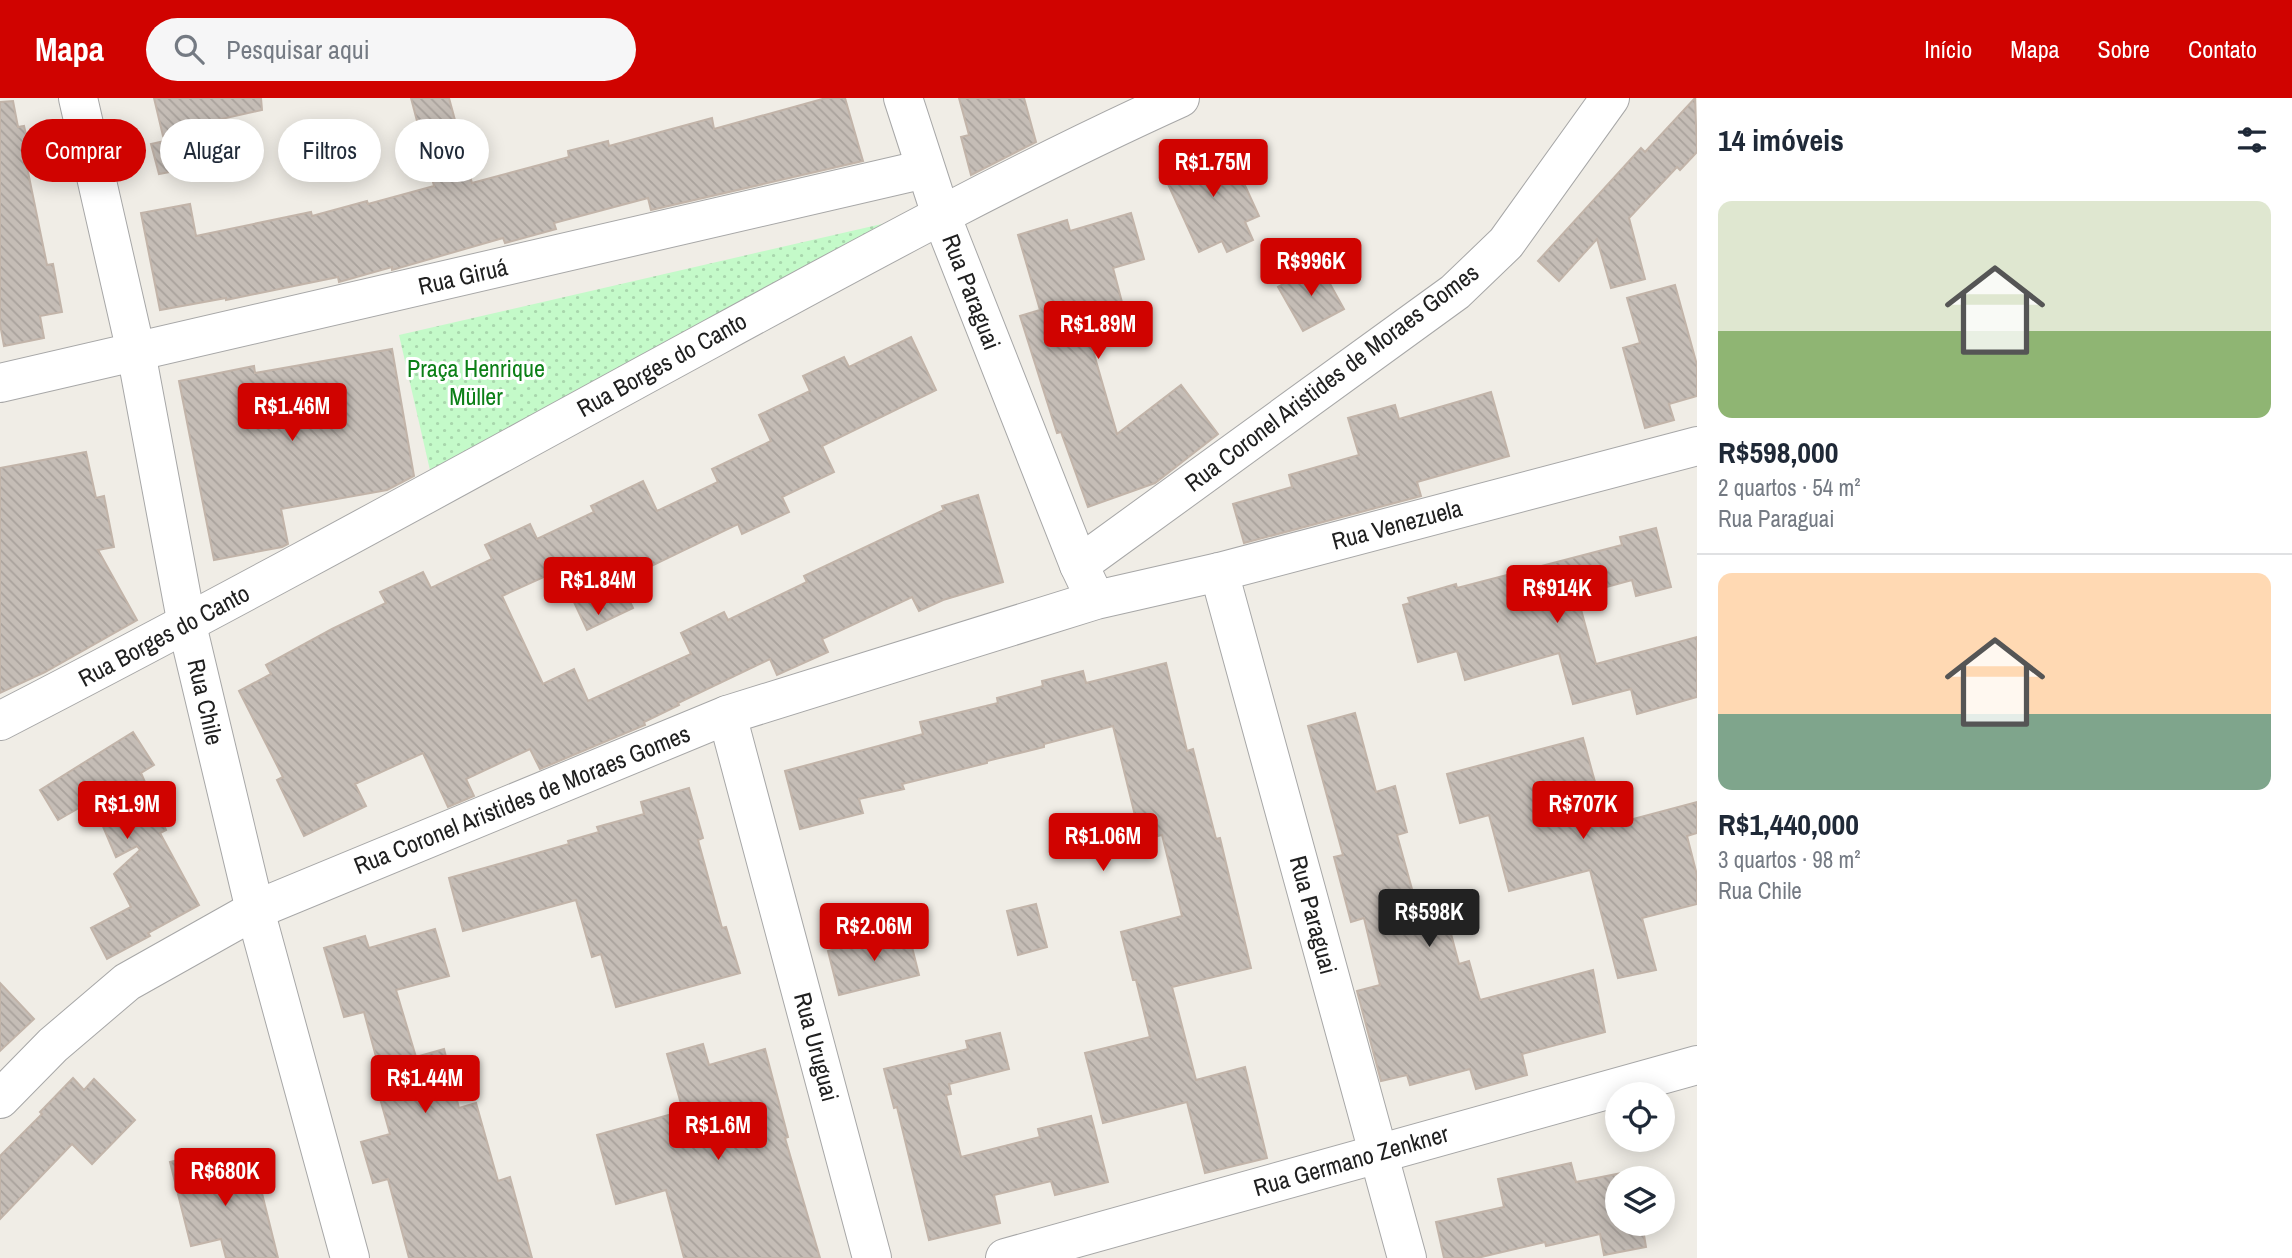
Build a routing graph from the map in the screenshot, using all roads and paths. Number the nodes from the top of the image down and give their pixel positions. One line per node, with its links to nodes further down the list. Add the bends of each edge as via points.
1 (78, 98): 7 (street, Rua Chile)
2 (903, 98): 5 (street, Rua Paraguai)
3 (1180, 98): 6 (street, Rua Borges do Canto)
4 (1610, 98): 10 (street, Rua Coronel Aristides de Moraes Gomes, via 1506,243 1455,292)
5 (925, 169): 6 (street, Rua Paraguai); 7 (street, Rua Giruá)
6 (941, 215): 10 (street, Rua Paraguai); 13 (street, Rua Borges do Canto)
7 (136, 352): 8 (street, Rua Giruá); 13 (street, Rua Chile)
8 (0, 383)
9 (1696, 450): 11 (street, Rua Venezuela)
10 (1079, 565): 12 (street, Rua Paraguai)
11 (1219, 572): 12 (street, Rua Venezuela); 19 (street, Rua Paraguai)
12 (1096, 600): 14 (street, Rua Coronel Aristides de Moraes Gomes)
13 (187, 625): 15 (street, Rua Borges do Canto); 16 (street, Rua Chile)
14 (727, 715): 16 (street, Rua Coronel Aristides de Moraes Gomes); 21 (street, Rua Uruguai)
15 (0, 721)
16 (255, 910): 18 (street, Rua Coronel Aristides de Moraes Gomes, via 127,982 52,1045); 20 (street, Rua Chile)
17 (1697, 1065): 19 (street, Rua Germano Zenkner)
18 (0, 1100)
19 (1379, 1153): 22 (street, Rua Germano Zenkner); 23 (street, Rua Paraguai)
20 (350, 1258)
21 (872, 1258)
22 (1005, 1258)
23 (1407, 1258)

